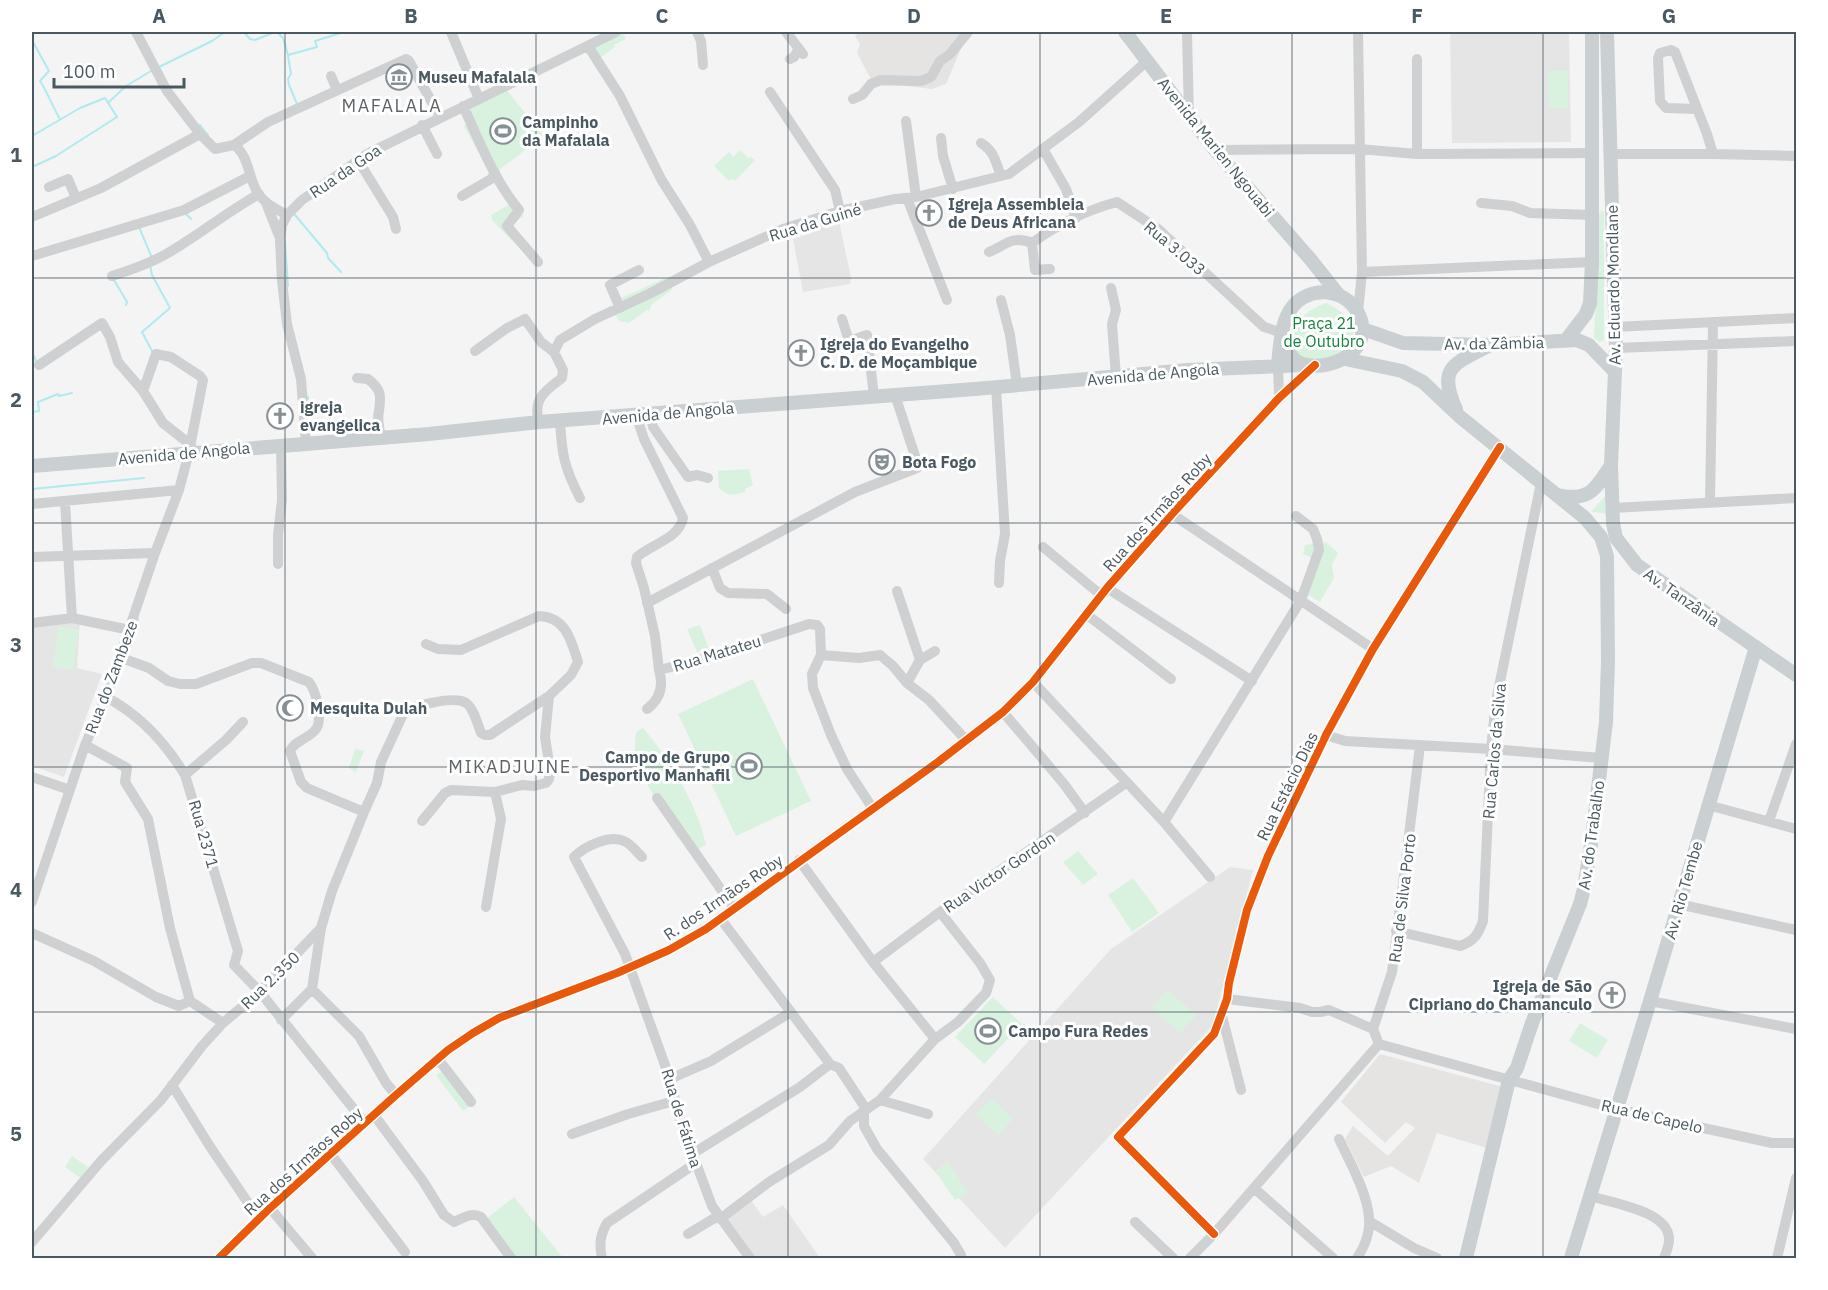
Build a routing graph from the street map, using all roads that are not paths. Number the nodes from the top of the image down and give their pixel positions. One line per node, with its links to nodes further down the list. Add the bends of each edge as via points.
1 (136, 32): 28 (street, via 167,91)
2 (451, 32): 20 (street)
3 (616, 32): 12 (street, Rua da Goa)
4 (697, 32): 16 (street)
5 (786, 32): 13 (street, via 800,52)
6 (968, 32): 21 (street, via 940,61 932,77 921,81 881,80)
7 (1125, 32): 15 (main road, Avenida Marien Ngouabi)
8 (1187, 32): 25 (street)
9 (1358, 32): 33 (street)
10 (1592, 32): 35 (main road, Av. Eduardo Mondlane)
11 (1607, 32): 38 (main road, Av. Eduardo Mondlane)
12 (588, 46): 20 (street, Rua da Goa); 64 (street, via 620,96 661,179)
13 (790, 59)
14 (1417, 59): 37 (street)
15 (1147, 61): 25 (main road, Avenida Marien Ngouabi); 32 (street, Rua da Guiné)
16 (703, 65)
17 (331, 76): 18 (street)
18 (337, 90): 24 (street, via 406,59); 31 (street, via 268,122)
19 (770, 92): 52 (street, via 835,190)
20 (479, 99): 22 (street, Rua da Goa)
21 (853, 99)
22 (463, 106): 24 (street, Rua da Goa); 42 (street)
23 (1697, 109): 23 (street, via 1674,52 1660,53 1660,101 1666,108); 39 (street)
24 (440, 117): 27 (street, Rua da Goa)
25 (1189, 117): 34 (main road, Avenida Marien Ngouabi)
26 (906, 121): 50 (street)
27 (422, 125): 36 (street); 41 (street, Rua da Goa)
28 (200, 134): 31 (street, via 215,150); 49 (street)
29 (941, 138): 46 (street)
30 (981, 143): 44 (street, via 996,158)
31 (234, 145): 43 (street, via 245,158)
32 (1043, 149): 44 (street, Rua da Guiné); 56 (street, via 1066,189)
33 (1359, 149): 34 (street); 37 (street); 68 (street)
34 (1215, 150): 62 (main road, Avenida Marien Ngouabi)
35 (1592, 153): 37 (street); 54 (main road, Av. Eduardo Mondlane)
36 (437, 154)
37 (1417, 154)
38 (1609, 154): 39 (street); 80 (main road, Av. Eduardo Mondlane)
39 (1713, 154): 40 (street)
40 (1797, 156)
41 (358, 160): 53 (street, Rua da Goa); 57 (street)
42 (495, 173): 47 (street); 63 (street, via 519,210 507,226)
43 (250, 176): 48 (street); 61 (street, via 184,210)
44 (1001, 176): 46 (street, Rua da Guiné)
45 (49, 187): 49 (street, via 68,179)
46 (953, 189): 50 (street, Rua da Guiné)
47 (462, 196)
48 (262, 197): 53 (street); 58 (street); 69 (street, via 234,208 167,254)
49 (76, 198): 55 (street)
50 (911, 198): 52 (street, Rua da Guiné); 73 (street)
51 (1481, 204): 54 (street, via 1512,206 1530,213)
52 (840, 211): 64 (street, Rua da Guiné, via 783,229)
53 (287, 215): 58 (street)
54 (1592, 215): 65 (main road, Av. Eduardo Mondlane)
55 (32, 217)
56 (1076, 218): 59 (street, Rua 3.033); 82 (street, Rua 3.033, via 1117,202 1158,229 1264,327)
57 (396, 228)
58 (280, 241): 108 (street, via 286,316 301,380)
59 (1032, 243): 60 (street, via 1015,239); 66 (street, via 1035,270)
60 (989, 252)
61 (32, 256)
62 (1311, 260): 71 (main road, via 1316,280); 72 (main road, Avenida Marien Ngouabi)
63 (538, 262)
64 (709, 262): 75 (street, Rua da Guiné)
65 (1592, 262): 68 (street); 83 (main road, Av. Eduardo Mondlane, via 1590,303)
66 (1050, 269)
67 (639, 270): 75 (street, via 610,285)
68 (1362, 272): 76 (street)
69 (112, 276)
70 (1111, 288): 95 (street, via 1116,310 1112,324)
71 (1313, 293): 72 (main road); 82 (main road, via 1297,301 1287,316)
72 (1338, 294): 76 (main road)
73 (947, 300)
74 (1001, 300): 97 (street)
75 (620, 308): 89 (street, Rua da Guiné, via 573,330 560,340)
76 (1358, 313): 81 (main road)
77 (1797, 318): 79 (street)
78 (842, 319): 101 (street, via 849,341 867,335)
79 (1713, 323): 80 (street); 85 (street)
80 (1615, 327): 87 (main road, Av. Eduardo Mondlane)
81 (1363, 329): 86 (main road, Av. da Zâmbia, via 1403,343); 90 (main road, via 1354,353)
82 (1283, 333): 92 (main road, via 1292,357); 93 (main road)
83 (1566, 340): 86 (main road, Av. da Zâmbia); 94 (main road, Av. da Zâmbia, via 1589,345)
84 (1797, 341): 85 (street)
85 (1713, 344): 87 (street); 121 (street)
86 (1491, 345): 104 (main road, via 1455,363 1448,377 1448,391)
87 (1616, 348): 94 (main road, Av. Eduardo Mondlane)
88 (476, 351): 89 (street, via 525,319 541,342)
89 (554, 352): 106 (street, via 563,370 562,378 542,393 536,414)
90 (1345, 359): 92 (main road); 104 (main road, via 1402,371 1423,382)
91 (39, 365): 99 (street, via 102,322 118,362)
92 (1310, 365): 93 (main road, Avenida de Angola); 102 (street, Rua dos Irmãos Roby)
93 (1278, 366): 95 (main road, Avenida de Angola); 102 (street)
94 (1615, 372): 112 (main road, Av. Eduardo Mondlane)
95 (1116, 377): 97 (main road, Avenida de Angola)
96 (357, 378): 107 (street, via 368,380 380,393)
97 (1017, 385): 98 (main road, Avenida de Angola)
98 (996, 387): 100 (main road, Avenida de Angola); 134 (street, via 1005,534)
99 (143, 391): 111 (street, via 163,423); 111 (street, Rua do Zambeze, via 156,354 171,357 200,376 203,384)
100 (895, 395): 101 (main road, Avenida de Angola); 133 (street, via 917,468 855,492)
101 (874, 397): 103 (main road, Avenida de Angola)
102 (1279, 398): 124 (street, Rua dos Irmãos Roby)
103 (643, 414): 105 (main road, Avenida de Angola); 114 (street, via 688,477); 139 (street, Rua Matateu, via 644,440 683,518 670,536 637,557)
104 (1459, 416): 110 (main road)
105 (560, 421): 106 (main road, Avenida de Angola); 118 (street, via 561,451)
106 (538, 422): 107 (main road, Avenida de Angola)
107 (381, 437): 108 (main road, Avenida de Angola)
108 (306, 443): 109 (main road, Avenida de Angola)
109 (281, 445): 111 (main road, Avenida de Angola); 131 (street)
110 (1500, 447): 115 (main road); 147 (street, Rua Estácio Dias)
111 (190, 448): 113 (main road, Avenida de Angola); 116 (street, Rua do Zambeze)
112 (1611, 465): 117 (main road, via 1592,492 1581,498); 123 (main road, Av. Eduardo Mondlane)
113 (32, 466)
114 (708, 478)
115 (1541, 483): 117 (main road); 168 (street, Rua Carlos da Silva, via 1496,701)
116 (179, 490): 120 (street); 128 (street, Rua do Zambeze)
117 (1555, 494): 135 (main road, Av. do Trabalho, via 1601,537 1607,556)
118 (580, 498)
119 (1797, 498): 121 (street)
120 (65, 502): 122 (street); 129 (street)
121 (1710, 502): 123 (street)
122 (32, 504)
123 (1613, 508): 126 (main road, Av. Eduardo Mondlane)
124 (1172, 514): 137 (street, Rua dos Irmãos Roby); 138 (street)
125 (1296, 516): 138 (street, via 1313,530 1318,550)
126 (1616, 538): 132 (main road, Av. Tanzânia)
127 (1043, 547): 137 (street)
128 (155, 553): 129 (street); 144 (street, Rua do Zambeze)
129 (70, 554): 130 (street); 142 (street)
130 (32, 557)
131 (278, 564)
132 (1637, 565): 135 (main road, via 1622,563 1616,567); 146 (main road, Av. Tanzânia)
133 (712, 568): 139 (street); 140 (street, via 720,588 728,593 767,594)
134 (999, 583)
135 (1607, 585): 169 (main road, Av. do Trabalho, via 1606,722)
136 (897, 591): 151 (street)
137 (1104, 592): 141 (street, Rua dos Irmãos Roby); 155 (street)
138 (1301, 600): 147 (street); 155 (street)
139 (647, 603): 152 (street, Rua Matateu)
140 (786, 609)
141 (1086, 614): 154 (street); 157 (street, Rua dos Irmãos Roby)
142 (72, 618): 143 (street); 144 (street)
143 (32, 623)
144 (130, 630): 150 (street, Rua do Zambeze)
145 (426, 644): 158 (street, via 461,650 539,616 549,616 560,622 572,641 578,662 571,675)
146 (1756, 647): 153 (main road, Av. Tanzânia); 176 (main road, Av. Rio Tembe)
147 (1373, 649): 163 (street, Rua Estácio Dias)
148 (935, 651): 151 (street)
149 (821, 655): 152 (street, Rua Matateu, via 820,629 809,624); 156 (street, via 880,655); 177 (street, via 812,674 813,688 847,769)
150 (119, 657): 159 (street, Rua do Zambeze); 178 (street, via 180,684 196,684 252,663 305,680 312,687 319,708 316,729 291,749 302,782 307,788)
151 (920, 660): 156 (street)
152 (659, 670): 160 (street, via 660,695)
153 (1797, 675)
154 (1171, 679)
155 (1252, 681): 182 (street)
156 (907, 683): 164 (street, via 929,700)
157 (1031, 684): 161 (street, R. dos Irmãos Roby); 172 (street)
158 (549, 696): 174 (street, via 545,737 549,779 543,784 522,784); 178 (street, Rua 2.350, via 490,735 481,733 466,703 452,699 404,712)
159 (106, 697): 166 (street, Rua do Zambeze); 170 (street, Rua 2371, via 158,737)
160 (647, 709)
161 (1003, 712): 164 (street, R. dos Irmãos Roby); 179 (street)
162 (243, 722): 170 (street)
163 (1326, 735): 167 (street, via 1345,741); 201 (street, Rua Estácio Dias, via 1268,856 1247,910)
164 (967, 741): 177 (street, R. dos Irmãos Roby)
165 (1797, 744): 181 (street)
166 (86, 745): 173 (street, Rua do Zambeze); 202 (street, via 127,768 125,782 148,819 170,928)
167 (1420, 747): 168 (street); 195 (street, Rua de Silva Porto)
168 (1491, 749): 169 (street); 195 (street, Rua Carlos da Silva, via 1483,921 1476,938 1460,946)
169 (1601, 758): 214 (main road, Av. do Trabalho, via 1584,889)
170 (186, 775): 200 (street, Rua 2371, via 238,951 234,965)
171 (32, 777): 173 (street)
172 (1126, 783): 179 (street, Rua Victor Gordon); 182 (street)
173 (70, 790): 187 (street, Rua do Zambeze)
174 (495, 792): 180 (street, via 445,792); 189 (street, via 501,819)
175 (657, 798): 190 (street)
176 (1708, 805): 181 (street); 188 (main road, Av. Rio Tembe)
177 (873, 809): 185 (street, R. dos Irmãos Roby)
178 (364, 812): 193 (street, Rua 2.350)
179 (1084, 813): 191 (street, Rua Victor Gordon)
180 (422, 821)
181 (1769, 821): 183 (street)
182 (1164, 822): 186 (street)
183 (1797, 829)
184 (642, 857): 198 (street, Rua de Fátima, via 625,841 616,839 606,840 574,857)
185 (799, 860): 190 (street, R. dos Irmãos Roby); 197 (street)
186 (1210, 877)
187 (32, 902)
188 (1678, 904): 194 (street); 203 (main road, Av. Rio Tembe)
189 (486, 907)
190 (735, 908): 192 (street, R. dos Irmãos Roby)
191 (940, 912): 197 (street, Rua Victor Gordon); 210 (street, via 990,980 986,993)
192 (720, 918): 198 (street, R. dos Irmãos Roby, via 669,950); 204 (street)
193 (321, 928): 199 (street); 200 (street, Rua 2.350)
194 (1797, 930)
195 (1396, 931): 208 (street, Rua de Silva Porto, via 1392,972)
196 (32, 933): 202 (street, via 94,962 156,998 179,1005)
197 (873, 962): 210 (street)
198 (629, 968): 212 (street, R. dos Irmãos Roby, via 500,1018); 215 (street, Rua de Fátima)
199 (312, 989): 206 (street); 219 (street, via 359,1036)
200 (261, 992): 206 (street); 207 (street, Rua 2.350)
201 (1227, 999): 205 (street, Rua Estácio Dias); 208 (street, via 1312,1012 1329,1010)
202 (190, 1001): 207 (street)
203 (1650, 1001): 209 (street); 223 (main road, Av. Rio Tembe)
204 (791, 1012): 213 (street); 215 (street, via 711,1061)
205 (1222, 1016): 218 (street); 242 (street, Rua Estácio Dias, via 1214,1034 1118,1137)
206 (281, 1020): 227 (street)
207 (223, 1023): 216 (street, Rua 2.350)
208 (1372, 1029): 211 (street)
209 (1797, 1029)
210 (935, 1039): 220 (street)
211 (1379, 1044): 214 (street, Rua de Capelo); 234 (street)
212 (438, 1059): 217 (street, R. dos Irmãos Roby); 222 (street)
213 (830, 1064): 224 (street, via 839,1068); 232 (street)
214 (1513, 1074): 223 (street, Rua de Capelo); 256 (main road, Av. do Trabalho)
215 (670, 1079): 221 (street, Rua de Fátima)
216 (172, 1085): 238 (street); 243 (street, Rua 2.350)
217 (407, 1086): 219 (street, Rua dos Irmãos Roby)
218 (1241, 1090)
219 (396, 1095): 226 (street, Rua dos Irmãos Roby)
220 (880, 1100): 224 (street); 225 (street)
221 (674, 1101): 228 (street); 232 (street, Rua de Fátima)
222 (471, 1102)
223 (1616, 1109): 230 (street, Rua de Capelo, via 1772,1143); 235 (main road, Av. Rio Tembe)
224 (864, 1111): 237 (street, via 849,1121 829,1145); 251 (street, via 864,1126 877,1149 954,1243)
225 (927, 1113)
226 (374, 1115): 227 (street, Rua dos Irmãos Roby); 248 (street, via 446,1218 454,1222 474,1214 481,1218)
227 (365, 1123): 231 (street, Rua dos Irmãos Roby)
228 (572, 1134)
229 (1339, 1139): 239 (street, via 1358,1179)
230 (1797, 1143)
231 (330, 1154): 236 (street, Rua dos Irmãos Roby); 244 (street)
232 (694, 1159): 237 (street, Rua de Fátima); 249 (street, via 607,1223 600,1240)
233 (1797, 1178): 259 (street)
234 (1254, 1188): 242 (street); 253 (street)
235 (1590, 1196): 257 (main road, Av. Rio Tembe); 258 (street, via 1661,1221 1669,1240)
236 (270, 1208): 238 (street, Rua dos Irmãos Roby); 247 (street)
237 (719, 1217): 241 (street); 250 (street, Rua de Fátima)
238 (259, 1219): 246 (street, Rua dos Irmãos Roby)
239 (1369, 1221): 254 (street, via 1368,1236); 255 (street)
240 (1135, 1222): 252 (street)
241 (688, 1234)
242 (1214, 1234): 245 (street)
243 (32, 1242)
244 (405, 1252)
245 (1196, 1257)
246 (219, 1258)
247 (312, 1258)
248 (512, 1258)
249 (602, 1258)
250 (750, 1258)
251 (960, 1258)
252 (1173, 1258)
253 (1333, 1258)
254 (1357, 1258)
255 (1437, 1258)
256 (1466, 1258)
257 (1571, 1258)
258 (1664, 1258)
259 (1777, 1258)

